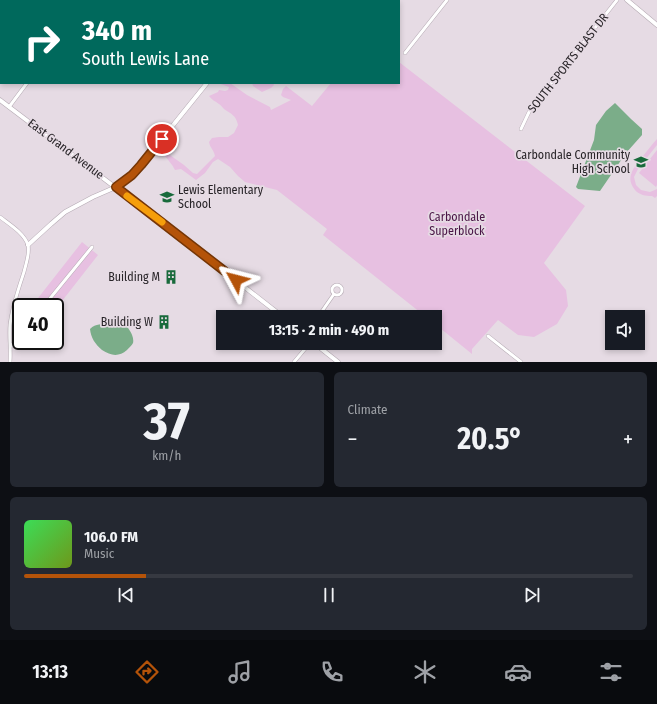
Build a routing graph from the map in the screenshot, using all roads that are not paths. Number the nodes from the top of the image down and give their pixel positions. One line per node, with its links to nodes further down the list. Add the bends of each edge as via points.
1 (447, 0): 5 (street)
2 (617, 0): 10 (street, SOUTH SPORTS BLAST DR, via 530,110)
3 (627, 0): 4 (street)
4 (657, 25)
5 (405, 53)
6 (26, 84): 9 (street)
7 (206, 84): 11 (street, via 141,165)
8 (0, 100): 9 (street, East Grand Avenue)
9 (9, 107): 11 (street, East Grand Avenue)
10 (520, 128)
11 (116, 187): 13 (street, via 65,212); 17 (street, East Grand Avenue)
12 (0, 217): 13 (street, via 21,234)
13 (28, 245): 20 (street, via 28,259 12,310)
14 (92, 247): 16 (street)
15 (334, 294): 18 (street)
16 (50, 298)
17 (274, 310)
18 (323, 310)
19 (488, 336): 26 (street)
20 (11, 346): 23 (street)
21 (304, 350): 24 (street)
22 (323, 350): 25 (street)
23 (10, 362)
24 (294, 362)
25 (338, 362)
26 (521, 362)

